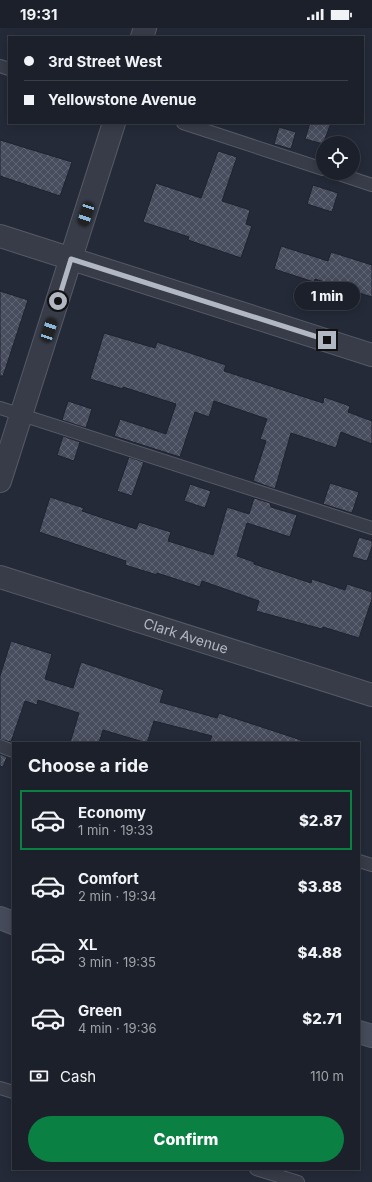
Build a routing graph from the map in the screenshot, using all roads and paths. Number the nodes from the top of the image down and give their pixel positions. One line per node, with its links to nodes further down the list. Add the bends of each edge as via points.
1 (114, 124): 7 (street)
2 (186, 124): 3 (lane)
3 (316, 167)
4 (359, 180): 5 (lane)
5 (372, 184)
6 (0, 236): 7 (street)
7 (71, 259): 8 (street); 10 (street)
8 (372, 355)
9 (0, 408): 10 (lane)
10 (21, 415): 11 (street); 12 (lane)
11 (0, 481)
12 (372, 528)
13 (0, 578): 14 (street, Clark Avenue)
14 (372, 695)
15 (0, 746): 16 (lane)
16 (12, 751)
17 (360, 861): 18 (lane)
18 (372, 865)
19 (0, 918): 20 (street)
20 (12, 923)
21 (360, 1032): 22 (street)
22 (372, 1036)
23 (0, 1088): 24 (lane)
24 (12, 1092)
25 (259, 1170): 26 (lane)
26 (298, 1182)

